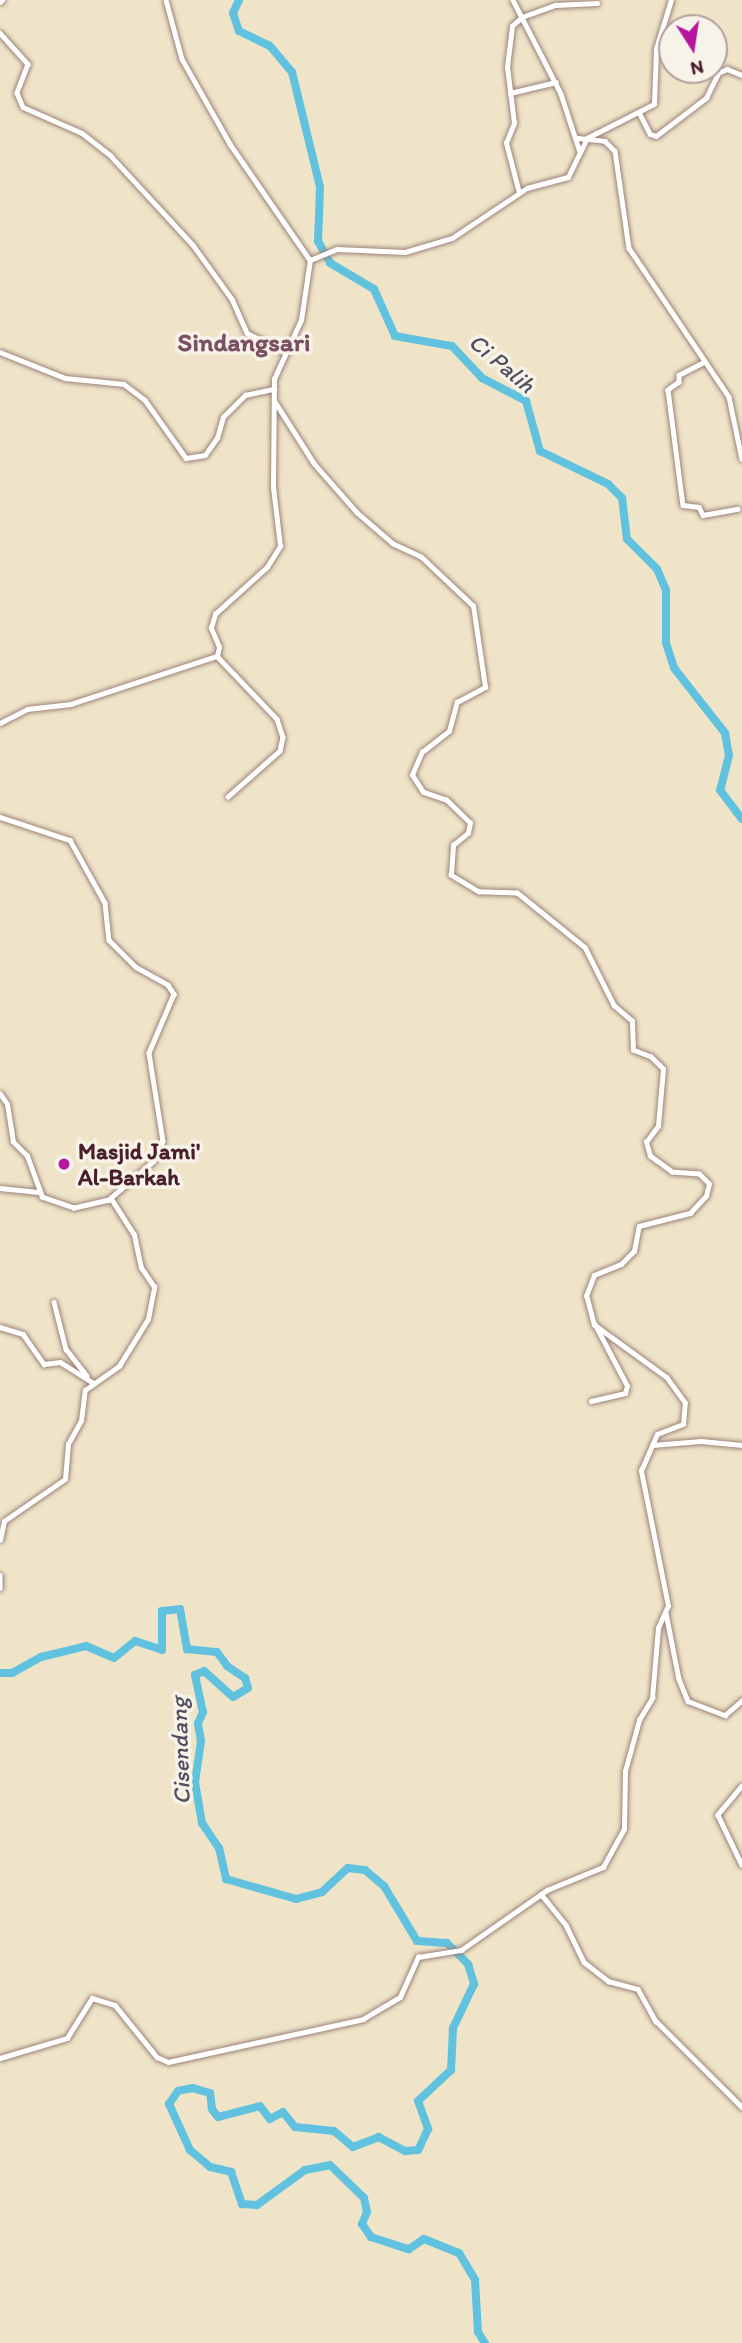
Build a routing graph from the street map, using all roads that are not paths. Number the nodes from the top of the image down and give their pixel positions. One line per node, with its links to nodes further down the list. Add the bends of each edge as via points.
1 (166, 0): 15 (street, via 182,59 230,144)
2 (513, 0): 5 (street)
3 (671, 0): 10 (street, via 656,49 656,100)
4 (597, 3): 5 (street, via 555,5)
5 (522, 17): 8 (street); 9 (street, via 511,28)
6 (0, 33): 17 (street, via 28,64 17,91 23,107 82,133 111,156 193,244 232,299 247,333)
7 (742, 75): 10 (street, via 727,69 718,73 706,98 656,136 650,134)
8 (555, 82): 9 (street); 11 (street)
9 (510, 93): 14 (street, via 514,123 506,153)
10 (640, 114): 12 (street, via 601,127)
11 (579, 138): 12 (street); 13 (street)
12 (587, 138): 13 (street); 18 (street, via 609,142 615,151 629,247)
13 (580, 156): 14 (street, via 568,177)
14 (519, 193): 15 (street, via 468,230 427,247 395,253 337,249)
15 (312, 259): 17 (street, via 301,320)
16 (0, 352): 19 (street, via 65,378 124,384 146,402 187,458 205,455 217,438 223,417 245,395)
17 (285, 352): 19 (street)
18 (705, 362): 21 (street, via 733,408); 22 (street, via 679,374 679,382 668,390 683,505 699,507 703,515)
19 (274, 389): 20 (street)
20 (274, 401): 23 (street, via 273,487 280,546 267,567 215,614 211,628 219,647); 32 (street, via 314,464 357,513 393,544 421,557 473,606 485,687 457,702 449,731 422,752 412,775 423,792 446,800 470,823 468,833 453,845 451,875 479,892 517,894 585,948 614,1006 632,1021 633,1050 657,1060 663,1069 659,1121 646,1142 650,1156 672,1172 699,1174 709,1184 706,1196 692,1211 641,1225 634,1251 621,1264 591,1278 586,1296)
21 (742, 459)
22 (737, 509)
23 (217, 656): 24 (street, via 71,704 27,709); 25 (street, via 277,719 284,737 280,751)
24 (0, 723)
25 (228, 797)
26 (0, 817): 30 (street, via 70,839 105,904 109,940 135,967 168,985 174,994 149,1053 163,1141 155,1161)
27 (0, 1094): 29 (street, via 8,1106 13,1142 27,1156)
28 (0, 1188): 29 (street)
29 (38, 1192): 30 (street, via 74,1208)
30 (111, 1199): 34 (street, via 138,1244 141,1268 154,1288 147,1321 119,1366 107,1378)
31 (54, 1302): 34 (street, via 66,1348)
32 (594, 1325): 35 (street, via 627,1386 625,1394); 36 (street, via 665,1376 684,1401 683,1424 660,1430)
33 (0, 1327): 34 (street, via 23,1334 44,1364 60,1362)
34 (92, 1382): 38 (street, via 84,1393 81,1421 68,1444 65,1479 4,1521)
35 (591, 1401)
36 (652, 1445): 37 (street, via 705,1441); 41 (street, via 642,1479)
37 (742, 1445)
38 (0, 1540)
39 (0, 1575): 40 (street)
40 (0, 1588)
41 (666, 1612): 42 (street, via 678,1679 688,1701 721,1716); 45 (street, via 658,1628 652,1698 638,1724 625,1771 622,1834 603,1867)
42 (742, 1700)
43 (742, 1786): 44 (street, via 718,1815)
44 (742, 1865)
45 (541, 1894): 46 (street, via 458,1951 418,1957 400,1997 370,2016 344,2024 168,2062 157,2057 115,2005 97,1997 88,2001 67,2038); 47 (street, via 566,1924 584,1962 611,1983 638,1989 656,2021)
46 (0, 2058)
47 (742, 2107)

